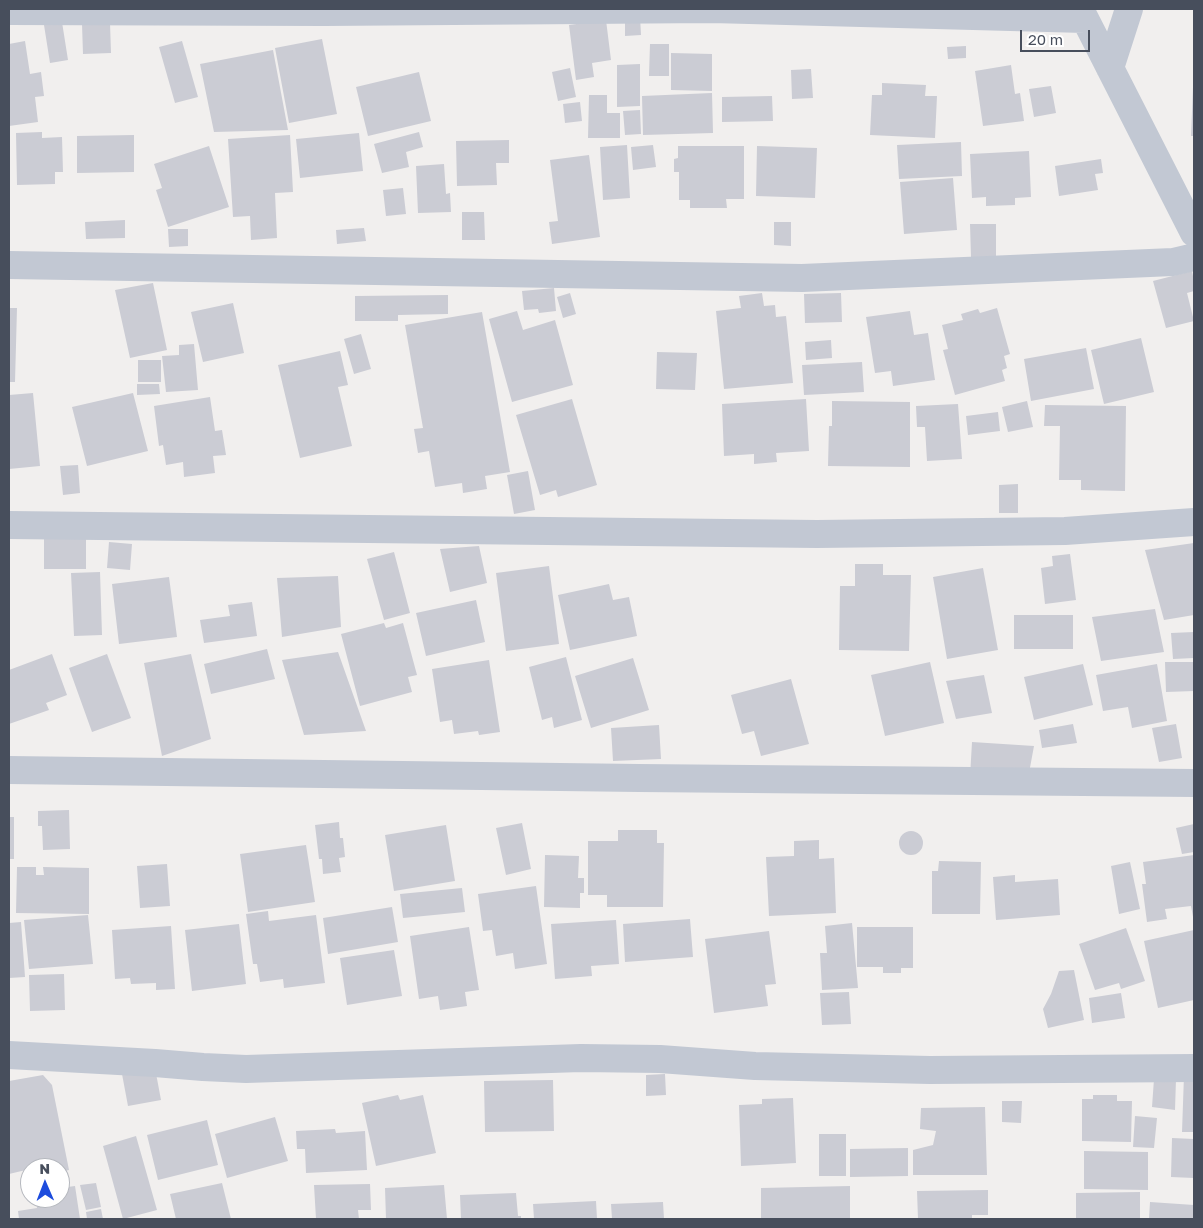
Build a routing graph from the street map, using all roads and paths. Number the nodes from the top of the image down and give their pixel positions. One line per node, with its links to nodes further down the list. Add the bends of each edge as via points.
1 (1129, 9): 4 (street)
2 (9, 11): 3 (street, via 712,9)
3 (1082, 14): 4 (street)
4 (1110, 68): 5 (street)
5 (1194, 233)
6 (1194, 257): 7 (street, via 1173,262 802,278)
7 (9, 265)
8 (1194, 522): 9 (street, via 1065,531 817,534)
9 (9, 524)
10 (9, 770): 11 (street)
11 (1194, 783)
12 (9, 1055): 13 (street, via 246,1068 580,1058 920,1070)
13 (1194, 1068)

